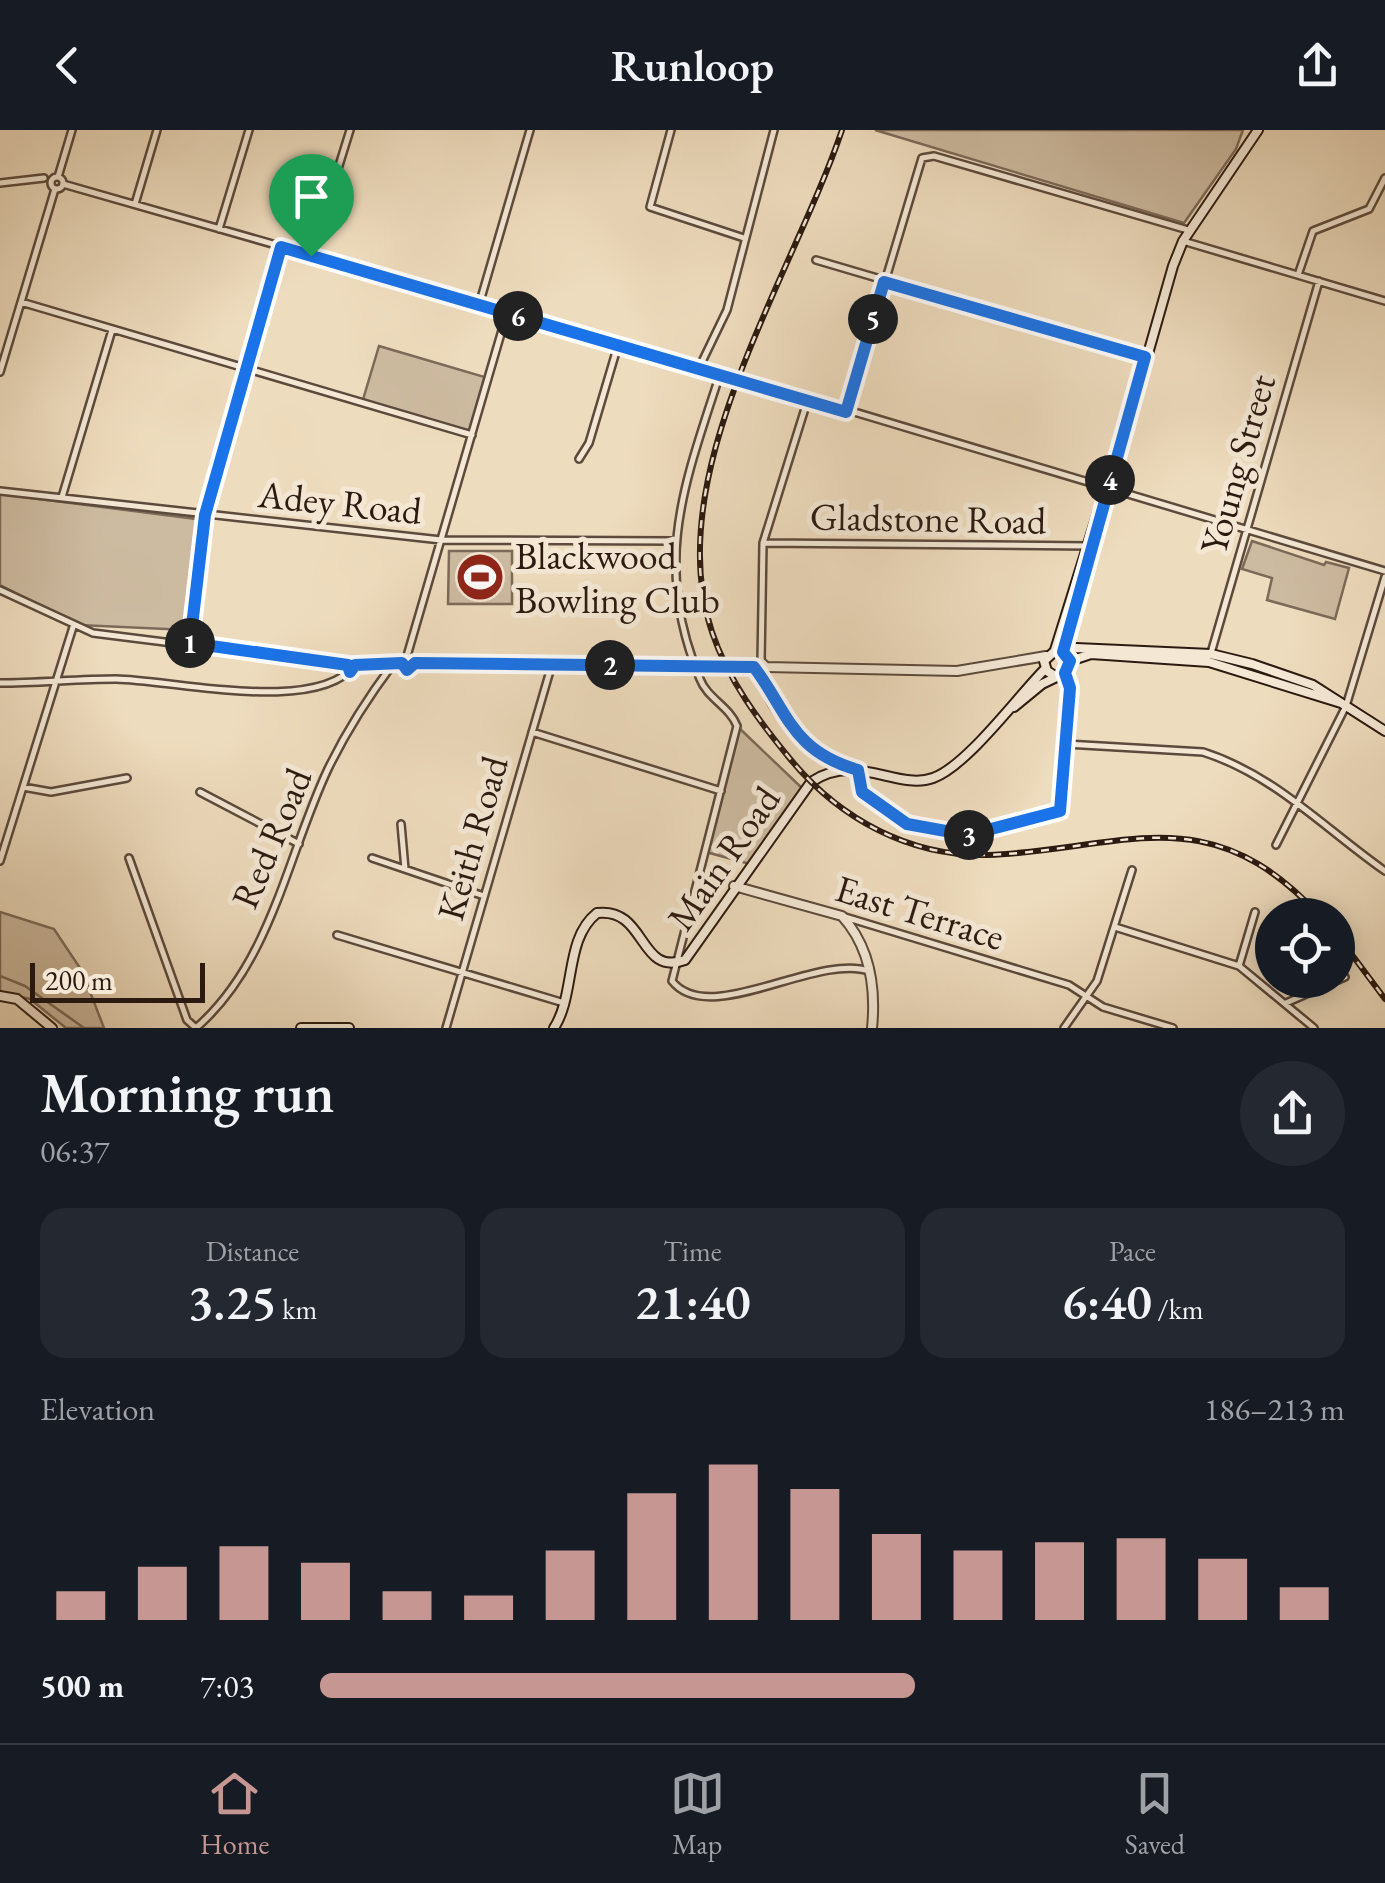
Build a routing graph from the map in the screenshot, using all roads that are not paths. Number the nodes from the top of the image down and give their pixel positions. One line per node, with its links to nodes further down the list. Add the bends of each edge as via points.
1 (72, 130): 9 (street)
2 (157, 130): 15 (street)
3 (249, 130): 16 (street)
4 (350, 130): 21 (street)
5 (530, 130): 28 (street)
6 (671, 130): 18 (street, via 650,206)
7 (774, 130): 18 (street)
8 (1256, 130): 17 (main road)
9 (58, 177): 13 (street); 14 (street, via 50,182)
10 (44, 178): 12 (street)
11 (1385, 178): 23 (street, via 1369,208 1313,231)
12 (0, 183)
13 (63, 184): 14 (street); 15 (street)
14 (54, 190): 27 (street)
15 (135, 205): 16 (street)
16 (219, 229): 20 (street)
17 (1190, 230): 19 (main road); 25 (street, via 934,156 922,158)
18 (744, 238): 33 (street, via 727,310)
19 (1183, 241): 23 (street); 32 (main road)
20 (281, 247): 21 (street); 34 (street)
21 (311, 256): 28 (street)
22 (816, 260): 25 (street)
23 (1298, 275): 24 (street)
24 (1319, 281): 26 (street); 45 (street, Young Street)
25 (884, 282): 32 (street); 38 (street)
26 (1385, 301)
27 (21, 302): 30 (street); 35 (street)
28 (479, 305): 29 (street)
29 (508, 313): 31 (street); 39 (street)
30 (112, 330): 34 (street); 43 (street)
31 (618, 346): 33 (street); 40 (street)
32 (1145, 357): 42 (main road)
33 (700, 368): 36 (street)
34 (244, 369): 39 (street); 44 (street)
35 (0, 372)
36 (720, 374): 37 (street); 47 (street)
37 (808, 400): 38 (street); 48 (street)
38 (846, 412): 42 (street)
39 (472, 436): 46 (street)
40 (579, 458)
41 (0, 490): 43 (street, Adey Road)
42 (1108, 490): 45 (street); 49 (main road)
43 (62, 496): 44 (street, Adey Road)
44 (205, 515): 46 (street, Adey Road); 54 (street)
45 (1246, 530): 50 (street); 59 (street, Young Street)
46 (441, 540): 47 (street, Adey Road); 57 (street)
47 (675, 542): 66 (street, via 673,580)
48 (763, 544): 49 (street, Gladstone Road); 67 (street)
49 (1090, 546): 53 (main road); 56 (main road)
50 (1385, 574): 73 (street)
51 (0, 590): 52 (street)
52 (73, 627): 54 (street); 72 (street)
53 (1068, 633): 55 (main road); 56 (main road)
54 (190, 643): 65 (street)
55 (1076, 648): 56 (main road); 59 (main road)
56 (1063, 654): 58 (main road); 59 (main road); 69 (main road)
57 (407, 656): 61 (street); 62 (street)
58 (1046, 656): 60 (main road); 68 (main road)
59 (1210, 658): 73 (main road)
60 (1028, 660): 67 (main road, via 958,670); 68 (main road)
61 (402, 663): 62 (street, via 407,670); 63 (street)
62 (415, 663): 64 (street)
63 (393, 664): 65 (street); 87 (street, Red Road, via 328,770)
64 (552, 664): 66 (street); 76 (street, Keith Road)
65 (351, 667): 72 (street, via 295,691 117,679)
66 (695, 667): 67 (street, bridge); 81 (street, via 738,726)
67 (760, 668): 78 (street, via 803,743)
68 (1045, 668): 70 (main road); 74 (main road, Main Road)
69 (1065, 673): 70 (main road, Main Road); 77 (street)
70 (1055, 676): 74 (main road, Main Road)
71 (0, 683): 72 (street)
72 (56, 684): 80 (street)
73 (1344, 704): 75 (main road); 83 (street)
74 (1010, 709): 78 (main road, Main Road, via 932,778)
75 (1385, 731)
76 (532, 732): 81 (street); 96 (street, Keith Road)
77 (1066, 744): 78 (street, via 1060,811 983,834 894,818 862,792); 83 (street, via 1203,752 1258,775)
78 (858, 770): 95 (main road, Main Road, via 811,782)
79 (128, 778): 80 (street, via 51,792)
80 (23, 786): 86 (street)
81 (721, 790): 101 (street)
82 (200, 792): 87 (street)
83 (1299, 804): 88 (street); 94 (street)
84 (400, 824): 92 (street)
85 (0, 826): 86 (street)
86 (10, 828): 91 (street)
87 (299, 844): 113 (street, Red Road, via 238,980 225,1003)
88 (1276, 845)
89 (129, 858): 113 (street, via 187,1020)
90 (372, 858): 92 (street)
91 (0, 861)
92 (404, 869): 96 (street)
93 (1132, 870): 99 (street)
94 (1385, 872)
95 (734, 886): 98 (main road, East Terrace); 102 (main road, Main Road)
96 (484, 896): 106 (street, Keith Road)
97 (1255, 912): 104 (street)
98 (842, 916): 105 (main road); 108 (street, East Terrace)
99 (1114, 927): 104 (street); 108 (street)
100 (337, 935): 106 (street)
101 (678, 947): 102 (main road); 103 (street)
102 (688, 957): 103 (main road, Main Road)
103 (674, 963): 105 (street, via 677,989 702,1000 726,1000 844,966); 111 (main road, Main Road, via 653,956 626,918 598,913 577,947)
104 (1239, 966): 110 (street)
105 (870, 971): 118 (main road)
106 (462, 972): 111 (street); 116 (street, Keith Road)
107 (0, 996): 112 (main road, via 17,999)
108 (1086, 996): 119 (street); 120 (street, East Terrace)
109 (1298, 998): 110 (street)
110 (1286, 1003): 121 (street)
111 (567, 1004): 117 (main road, Main Road)
112 (52, 1028)
113 (196, 1028)
114 (301, 1028): 115 (main road)
115 (350, 1028)
116 (446, 1028)
117 (554, 1028)
118 (872, 1028)
119 (1064, 1028)
120 (1173, 1028)
121 (1314, 1028)

